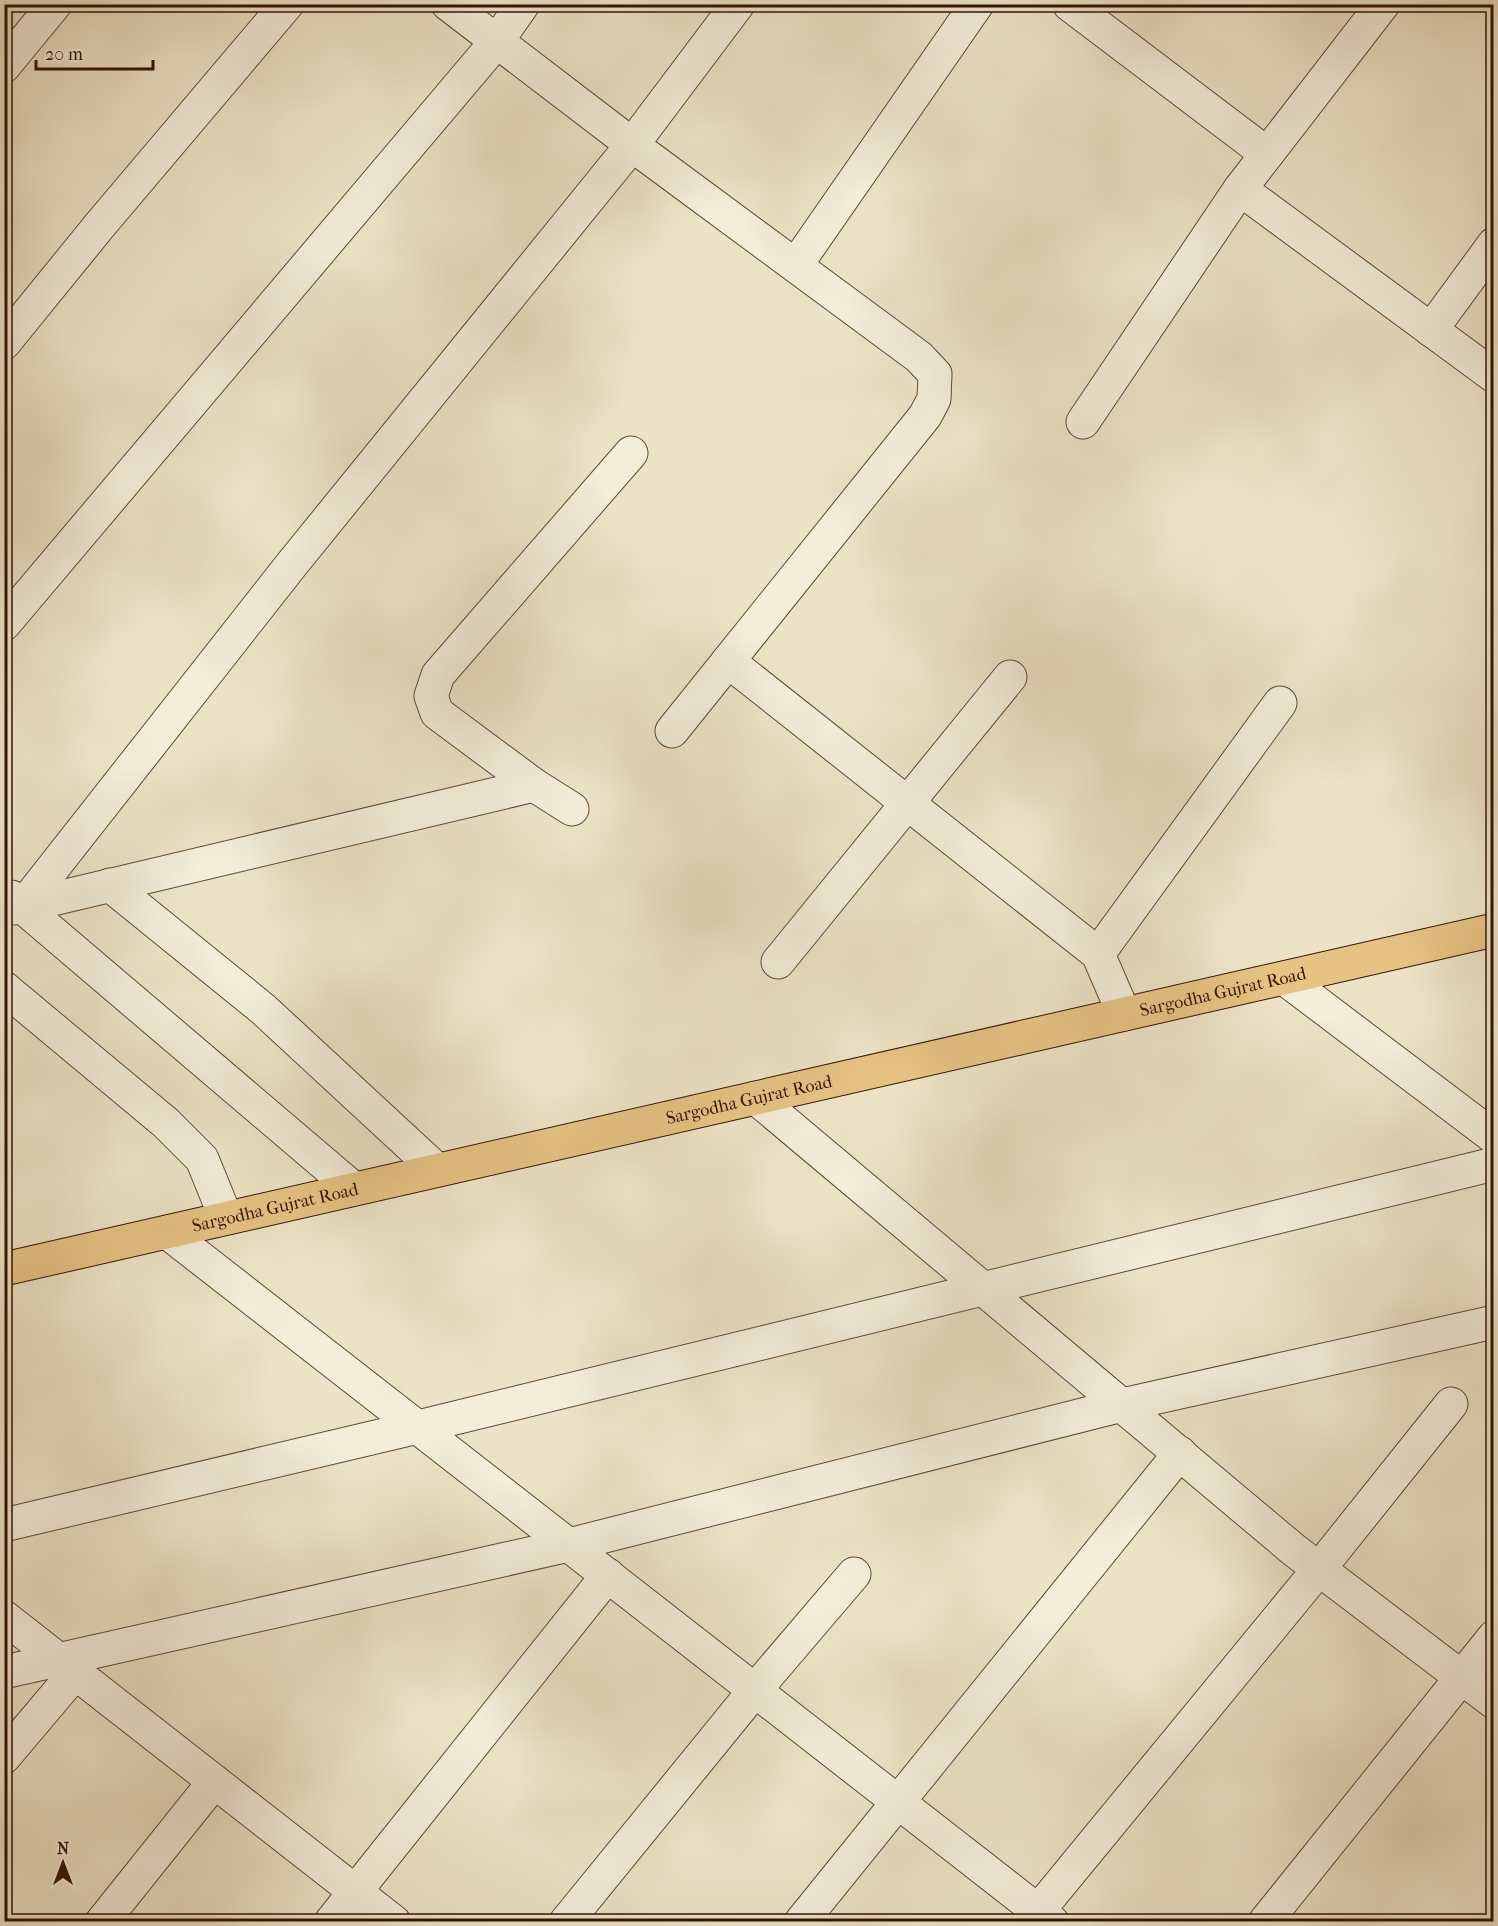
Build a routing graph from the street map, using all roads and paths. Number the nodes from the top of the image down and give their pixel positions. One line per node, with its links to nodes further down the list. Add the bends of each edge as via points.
1 (56, 4): 10 (street)
2 (287, 4): 17 (street)
3 (448, 4): 9 (street)
4 (523, 4): 9 (street)
5 (738, 4): 11 (street)
6 (977, 4): 15 (street)
7 (1069, 4): 12 (street)
8 (1383, 4): 12 (street)
9 (496, 41): 11 (street); 21 (street)
10 (4, 66)
11 (632, 145): 15 (street); 30 (street)
12 (1267, 154): 13 (street)
13 (1240, 189): 16 (street); 19 (street)
14 (1494, 244): 16 (street)
15 (796, 265): 22 (street, via 919,357 935,374 934,399 925,416)
16 (1431, 330): 18 (street)
17 (4, 343)
18 (1494, 376)
19 (1083, 423)
20 (631, 453): 26 (street, via 438,675 431,696 437,713)
21 (4, 624)
22 (728, 661): 25 (street); 27 (street)
23 (1010, 676): 27 (street)
24 (1280, 703): 32 (street)
25 (672, 731)
26 (534, 786): 28 (street); 29 (street)
27 (907, 802): 32 (street); 33 (street)
28 (572, 809)
29 (110, 885): 30 (street); 40 (street, via 263,1009)
30 (11, 903): 41 (street)
31 (1494, 930): 34 (main road, Sargodha Gujrat Road)
32 (1098, 954): 36 (street)
33 (778, 962)
34 (1284, 978): 36 (main road, Sargodha Gujrat Road); 38 (street)
35 (4, 988): 42 (street, via 189,1145 202,1160)
36 (1124, 1014): 37 (main road, Sargodha Gujrat Road)
37 (756, 1098): 40 (main road, Sargodha Gujrat Road); 45 (street)
38 (1494, 1137)
39 (1494, 1164): 45 (street)
40 (437, 1170): 41 (main road, Sargodha Gujrat Road)
41 (354, 1189): 42 (main road, Sargodha Gujrat Road)
42 (226, 1218): 43 (main road, Sargodha Gujrat Road)
43 (167, 1232): 44 (main road, Sargodha Gujrat Road); 49 (street)
44 (4, 1269)
45 (982, 1288): 48 (street); 49 (street)
46 (1494, 1322): 48 (street)
47 (1451, 1404): 53 (street)
48 (1122, 1405): 50 (street); 52 (street)
49 (418, 1427): 51 (street); 52 (street)
50 (1180, 1454): 53 (street); 65 (street)
51 (4, 1525)
52 (569, 1545): 55 (street); 58 (street)
53 (1319, 1569): 60 (street); 67 (street)
54 (854, 1574): 61 (street)
55 (608, 1575): 61 (street); 66 (street)
56 (4, 1617): 58 (street)
57 (1494, 1637): 60 (street)
58 (67, 1667): 59 (street); 63 (street); 64 (street)
59 (4, 1672)
60 (1461, 1677): 62 (street); 73 (street)
61 (754, 1690): 65 (street); 71 (street)
62 (1494, 1702)
63 (4, 1757)
64 (214, 1782): 66 (street); 68 (street)
65 (898, 1802): 67 (street); 72 (street)
66 (355, 1891): 69 (street); 70 (street)
67 (1040, 1918)
68 (102, 1922)
69 (331, 1922)
70 (394, 1922)
71 (566, 1922)
72 (801, 1922)
73 (1265, 1922)

